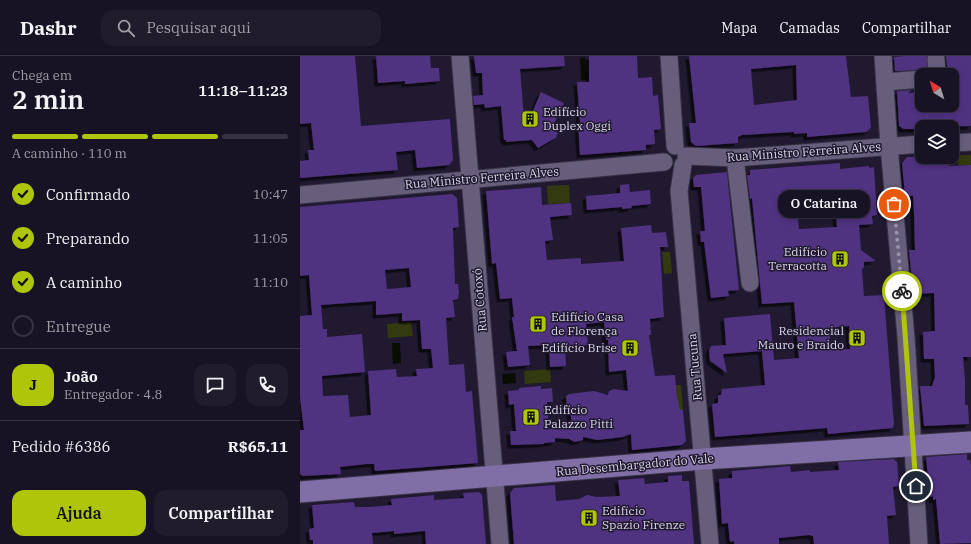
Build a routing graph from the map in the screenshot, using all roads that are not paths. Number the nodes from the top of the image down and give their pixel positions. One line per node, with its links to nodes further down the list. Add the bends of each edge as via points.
1 (460, 56): 12 (street, Rua Cotoxó)
2 (669, 56): 11 (street, Rua Tucuna)
3 (883, 56): 5 (street)
4 (915, 80): 5 (street)
5 (885, 82): 9 (street)
6 (971, 142): 7 (street)
7 (959, 143)
8 (915, 144): 9 (street, Rua Ministro Ferreira Alves)
9 (889, 146): 10 (street, Rua Ministro Ferreira Alves); 16 (street)
10 (735, 158): 11 (street, Rua Ministro Ferreira Alves); 14 (street)
11 (676, 159): 12 (street, Rua Ministro Ferreira Alves); 17 (street, Rua Tucuna)
12 (470, 179): 13 (street, Rua Ministro Ferreira Alves); 18 (street, Rua Cotoxó)
13 (300, 195)
14 (750, 283)
15 (971, 442): 16 (main road, Rua Desembargador do Vale)
16 (913, 445): 17 (main road, Rua Desembargador do Vale); 22 (street)
17 (703, 459): 18 (main road, Rua Desembargador do Vale); 21 (street, Rua Tucuna)
18 (496, 477): 19 (main road, Rua Desembargador do Vale); 20 (street, Rua Cotoxó)
19 (300, 492)
20 (500, 544)
21 (710, 544)
22 (920, 544)

